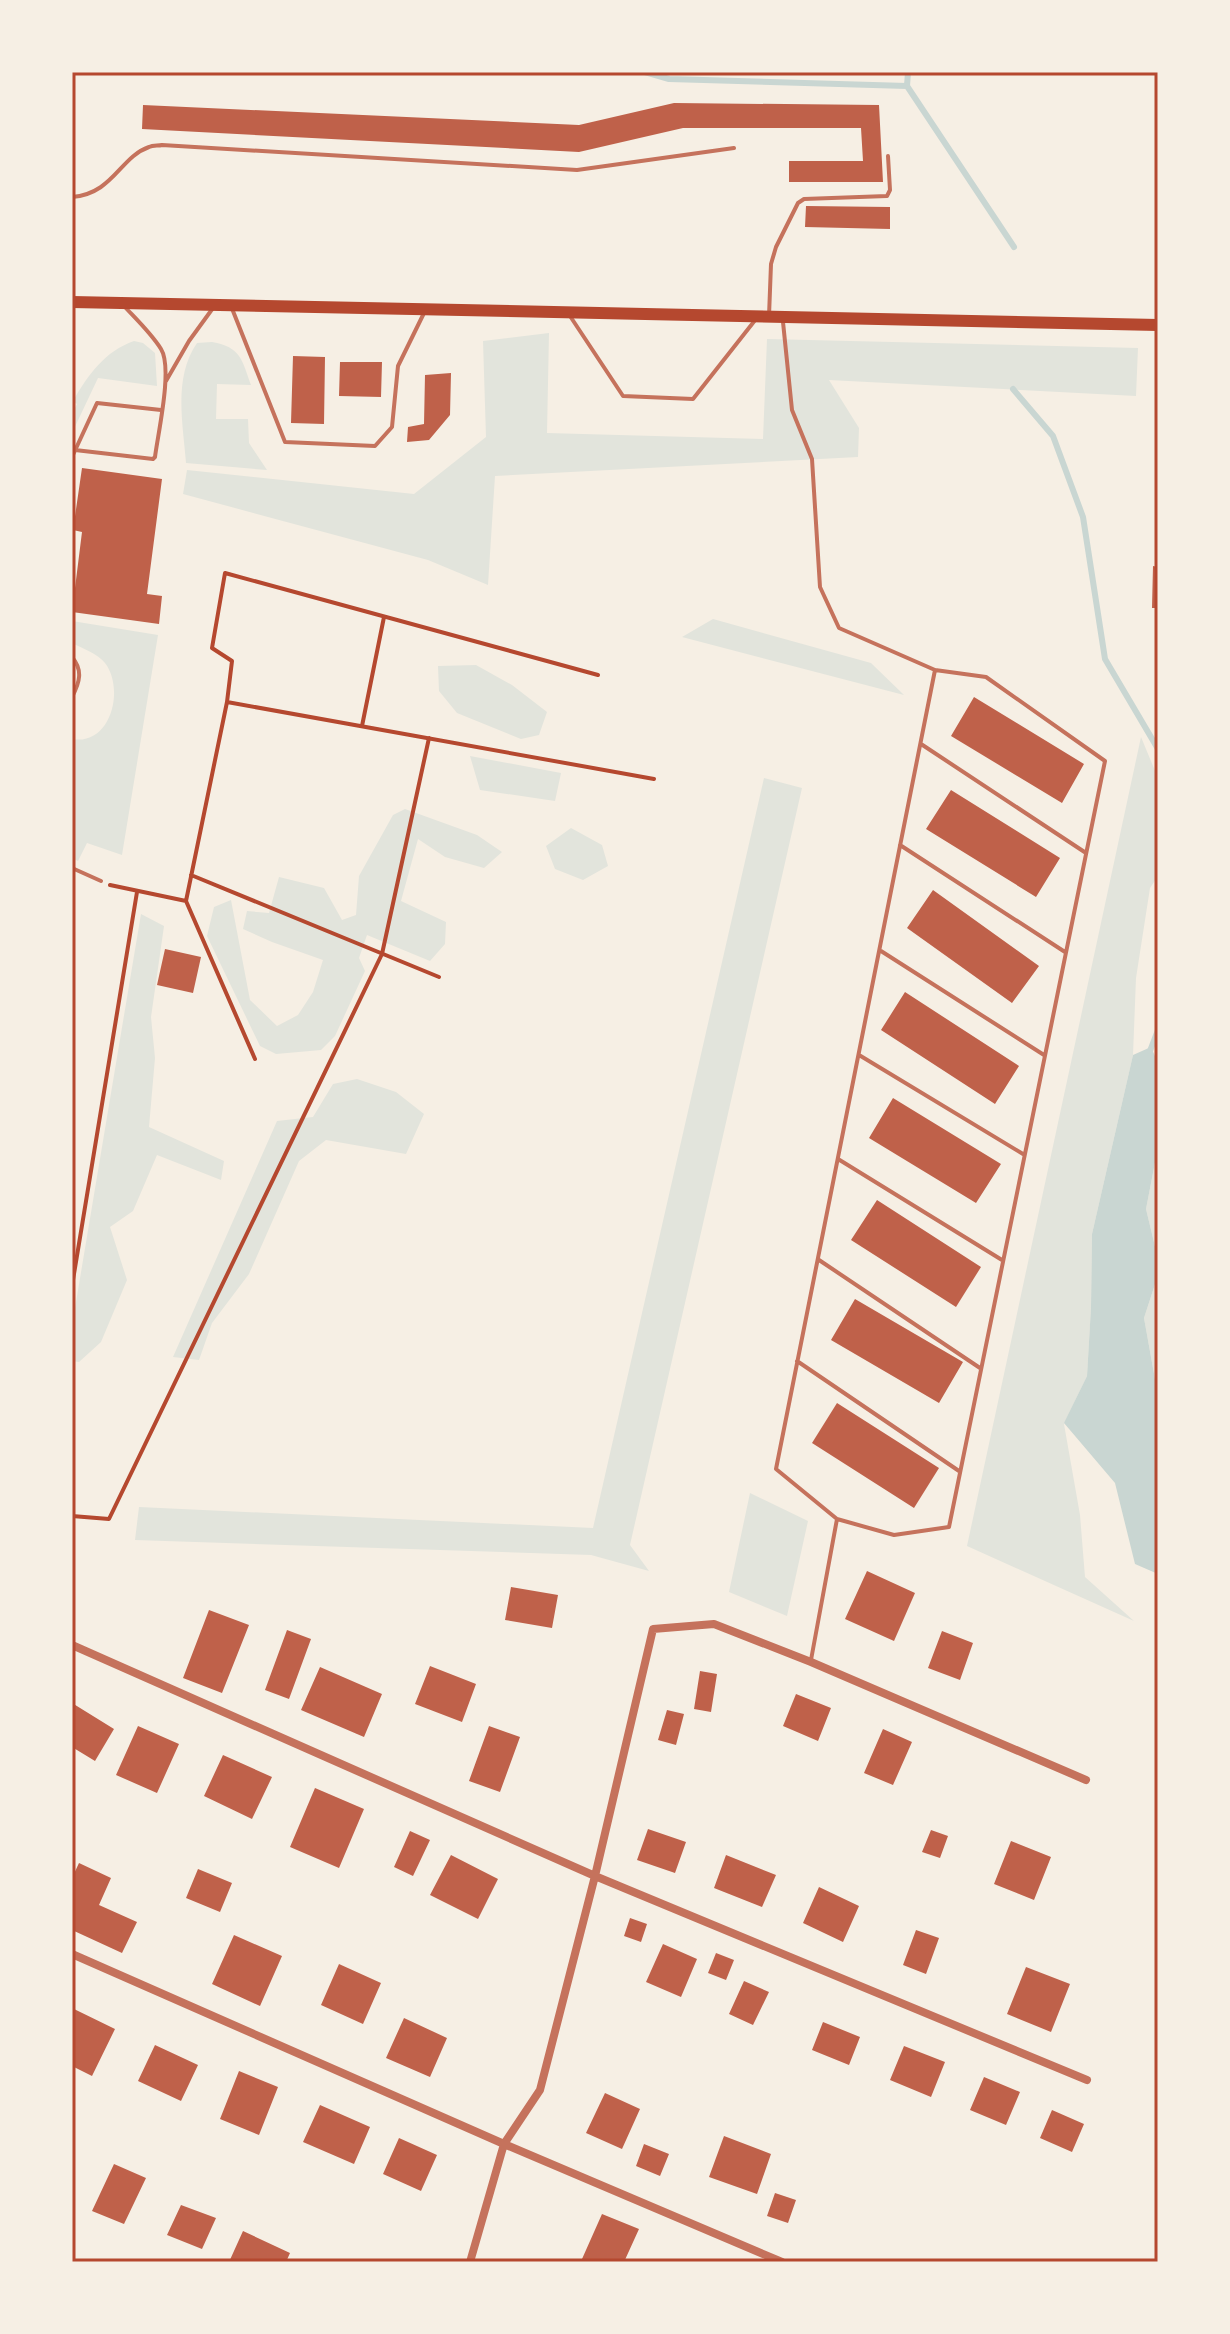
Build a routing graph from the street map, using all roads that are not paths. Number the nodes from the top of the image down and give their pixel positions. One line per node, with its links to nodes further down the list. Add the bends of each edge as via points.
1 (734, 148): 3 (lane, via 577,170 162,145 136,155 95,191)
2 (888, 156): 9 (lane, via 887,196 798,203 776,247)
3 (72, 197)
4 (72, 302): 5 (main road)
5 (122, 303): 6 (main road); 12 (lane, via 162,350)
6 (223, 304): 7 (main road); 7 (lane, via 285,442 375,446 392,427 398,366); 12 (lane, via 189,341)
7 (427, 307): 8 (main road)
8 (567, 311): 9 (main road); 9 (lane, via 623,396 693,399)
9 (763, 318): 10 (main road)
10 (783, 318): 11 (main road); 17 (lane, via 792,410 812,459 820,587 839,628)
11 (1158, 325)
12 (165, 383): 13 (lane)
13 (161, 410): 14 (lane, via 97,402); 14 (lane, via 153,459)
14 (75, 450): 15 (lane)
15 (72, 457)
16 (72, 657): 18 (lane, via 79,675)
17 (935, 670): 19 (lane); 21 (lane, via 986,677 1105,761)
18 (72, 697)
19 (921, 744): 20 (lane); 21 (lane)
20 (900, 845): 24 (lane); 25 (lane)
21 (1086, 853): 25 (lane)
22 (72, 868): 23 (lane)
23 (101, 881)
24 (880, 950): 26 (lane); 27 (lane)
25 (1065, 952): 27 (lane)
26 (859, 1055): 28 (lane); 29 (lane)
27 (1044, 1055): 28 (lane)
28 (1023, 1154): 31 (lane)
29 (838, 1159): 30 (lane); 31 (lane)
30 (818, 1260): 32 (lane); 33 (lane)
31 (1002, 1260): 33 (lane)
32 (797, 1361): 34 (lane); 35 (lane, via 776,1469)
33 (980, 1368): 34 (lane)
34 (959, 1471): 35 (lane, via 949,1527 894,1535)
35 (837, 1519): 37 (lane)
36 (72, 1645): 39 (street)
37 (811, 1662): 38 (street); 39 (street, via 714,1624 653,1629)
38 (1086, 1780)
39 (595, 1876): 41 (street); 42 (street, via 540,2090)
40 (72, 1954): 42 (street)
41 (1087, 2080)
42 (504, 2144): 43 (street); 44 (street)
43 (470, 2262)
44 (782, 2262)

